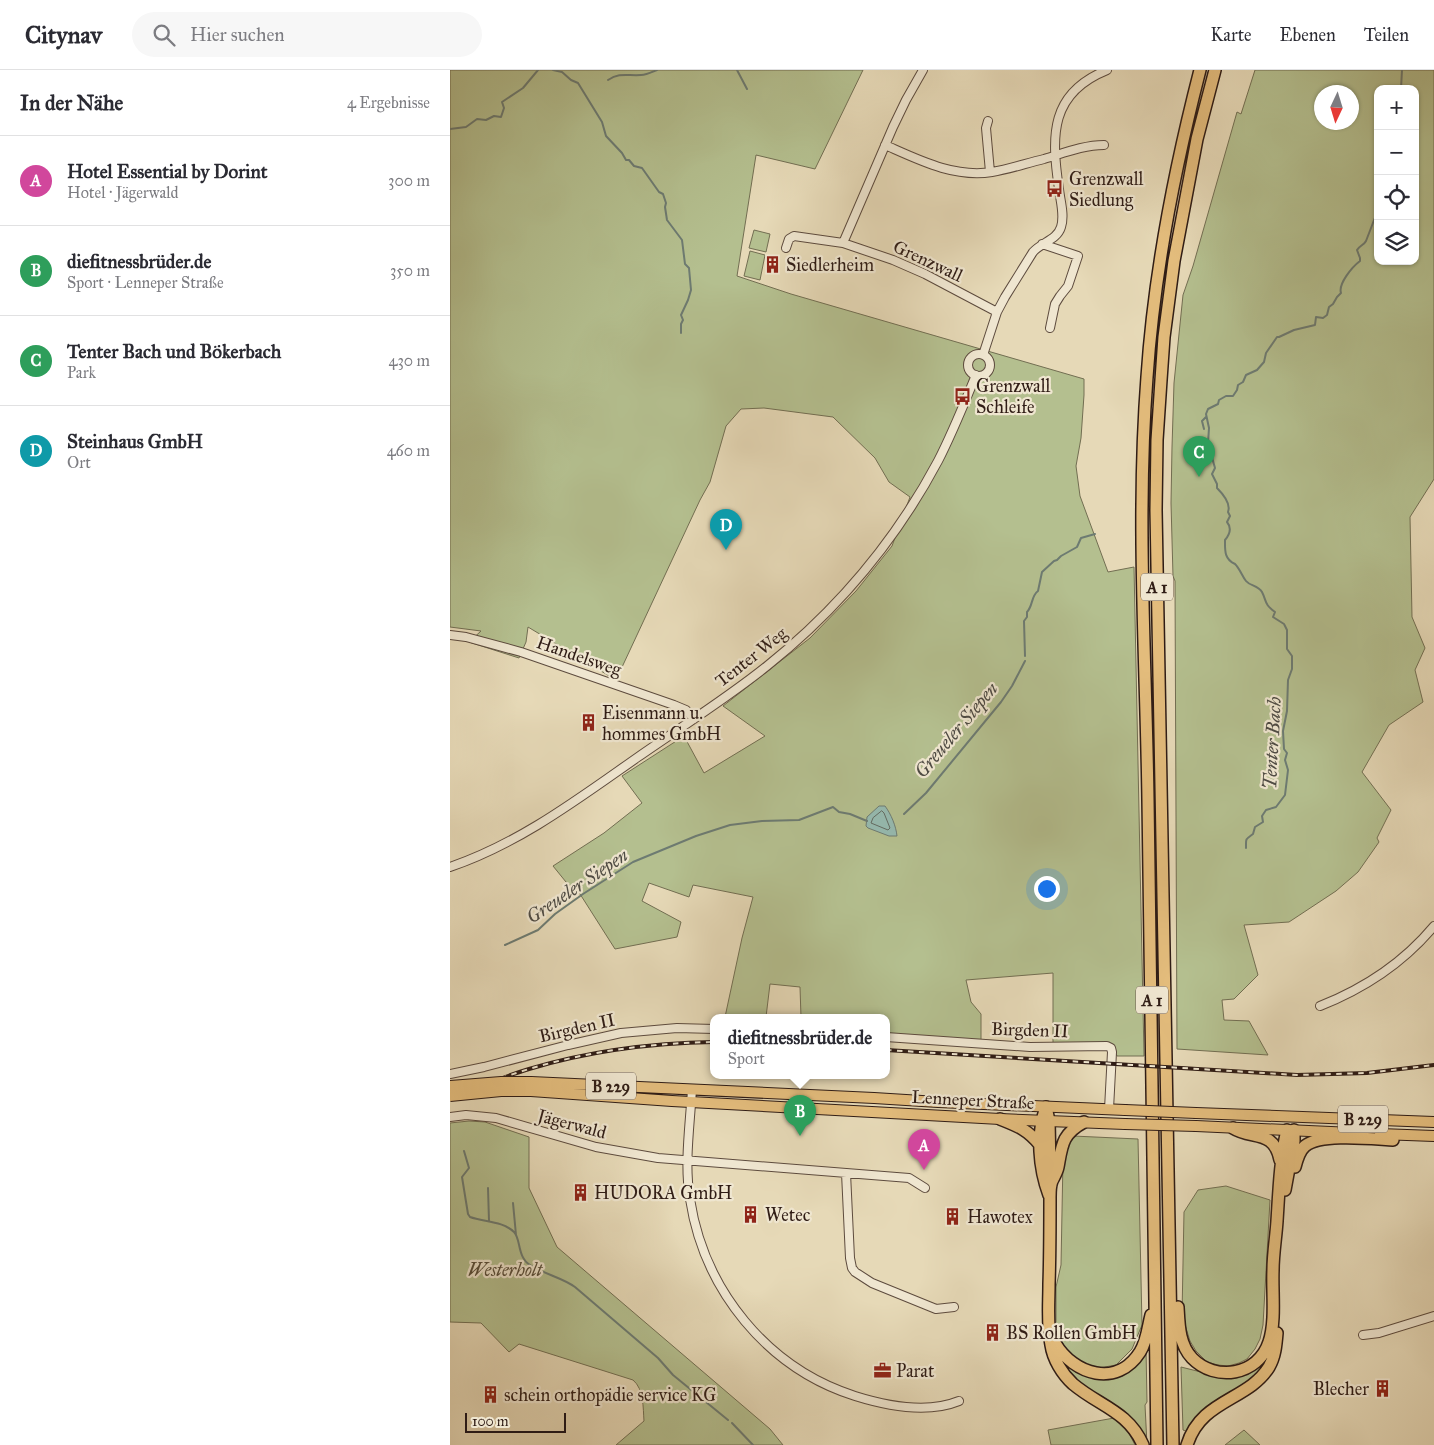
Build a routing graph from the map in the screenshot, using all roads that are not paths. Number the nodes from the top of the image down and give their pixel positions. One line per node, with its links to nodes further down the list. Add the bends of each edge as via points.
1 (923, 70): 6 (street)
2 (1107, 70): 8 (street, via 1084,81 1067,98 1057,121)
3 (1200, 70): 51 (highway, A 1, via 1183,138 1160,259 1150,339 1143,442)
4 (1215, 70): 50 (highway, A 1, via 1197,139 1174,261 1164,337 1157,440)
5 (988, 121): 9 (street)
6 (886, 145): 9 (street, via 943,169); 10 (street)
7 (1104, 146): 8 (street, via 1088,146)
8 (1056, 155): 9 (street); 11 (street, via 1063,222 1056,235)
9 (990, 172)
10 (843, 243): 12 (street, Grenzwall, via 794,236); 13 (street, Grenzwall, via 911,267)
11 (1042, 244): 13 (street, via 1027,260); 14 (street, via 1078,256 1068,286 1056,302)
12 (786, 248)
13 (997, 312): 15 (street)
14 (1050, 328)
15 (983, 355): 16 (street, via 976,355 970,360 970,370); 16 (street, via 989,360 989,370 983,375)
16 (976, 375): 18 (street, Tenter Weg, via 929,477 892,535 863,572 832,608 785,651)
17 (450, 635): 18 (street, Handelsweg, via 521,652 674,705)
18 (694, 718): 19 (street, Tenter Weg, via 545,822 491,851)
19 (450, 867)
20 (1434, 926): 21 (street, via 1414,948 1379,976)
21 (1320, 1006)
22 (710, 1029): 24 (street, Birgden II, via 621,1033)
23 (890, 1037): 31 (street, Birgden II, via 1030,1047 1107,1046 1112,1051)
24 (450, 1074)
25 (450, 1086): 26 (main road, Lenneper Straße / B 229, bridge, via 500,1082)
26 (531, 1086): 27 (main road, Lenneper Straße / B 229); 28 (main road, Lenneper Straße / B 229, bridge); 29 (main road, Lenneper Straße / B 229)
27 (692, 1089): 29 (street); 30 (main road, Lenneper Straße / B 229)
28 (450, 1096)
29 (691, 1102): 34 (main road, Lenneper Straße / B 229); 43 (street)
30 (1046, 1107): 31 (main road, Lenneper Straße / B 229); 35 (highway)
31 (1109, 1109): 32 (main road, Lenneper Straße / B 229, bridge)
32 (1292, 1116): 37 (main road, Lenneper Straße / B 229); 39 (main road)
33 (450, 1118): 43 (street, Jägerwald, via 466,1115 496,1118 596,1147)
34 (1000, 1119): 35 (main road, Lenneper Straße / B 229); 42 (highway, via 1027,1131)
35 (1045, 1120): 36 (main road, Lenneper Straße / B 229); 42 (highway, via 1040,1129); 46 (highway)
36 (1084, 1122): 38 (main road, Lenneper Straße / B 229, bridge); 46 (highway, via 1070,1131 1064,1140)
37 (1434, 1122)
38 (1233, 1128): 39 (main road, Lenneper Straße / B 229); 44 (highway, via 1267,1139 1274,1145)
39 (1290, 1130): 41 (main road, Lenneper Straße / B 229); 44 (highway); 47 (highway, via 1294,1141)
40 (1434, 1136): 41 (main road, Lenneper Straße / B 229)
41 (1398, 1137): 47 (highway, via 1313,1141 1300,1153)
42 (1040, 1145): 49 (highway, via 1044,1182)
43 (687, 1161): 45 (street, Jägerwald); 56 (street, via 690,1198 702,1249 710,1267 743,1320 782,1358 829,1386 860,1398 916,1407)
44 (1280, 1161): 50 (highway, via 1271,1336 1260,1359 1246,1369 1224,1373 1203,1367 1190,1356 1180,1336 1178,1279)
45 (846, 1173): 48 (street, Jägerwald, via 909,1178); 52 (street, via 850,1258 855,1272 872,1283 936,1308)
46 (1054, 1178): 49 (highway)
47 (1285, 1186): 60 (highway, via 1276,1347 1271,1361 1256,1381 1208,1413)
48 (925, 1188)
49 (1050, 1197): 54 (highway)
50 (1170, 1268): 59 (highway, A 1)
51 (1155, 1296): 54 (highway, via 1142,1349 1130,1363 1116,1371 1095,1373 1074,1365 1062,1354); 58 (highway, A 1)
52 (954, 1307)
53 (1434, 1316): 55 (street, via 1379,1333)
54 (1050, 1333): 57 (highway, via 1054,1356 1067,1379 1128,1422)
55 (1363, 1334)
56 (959, 1401)
57 (1143, 1445)
58 (1157, 1445)
59 (1173, 1445)
60 (1187, 1445)

